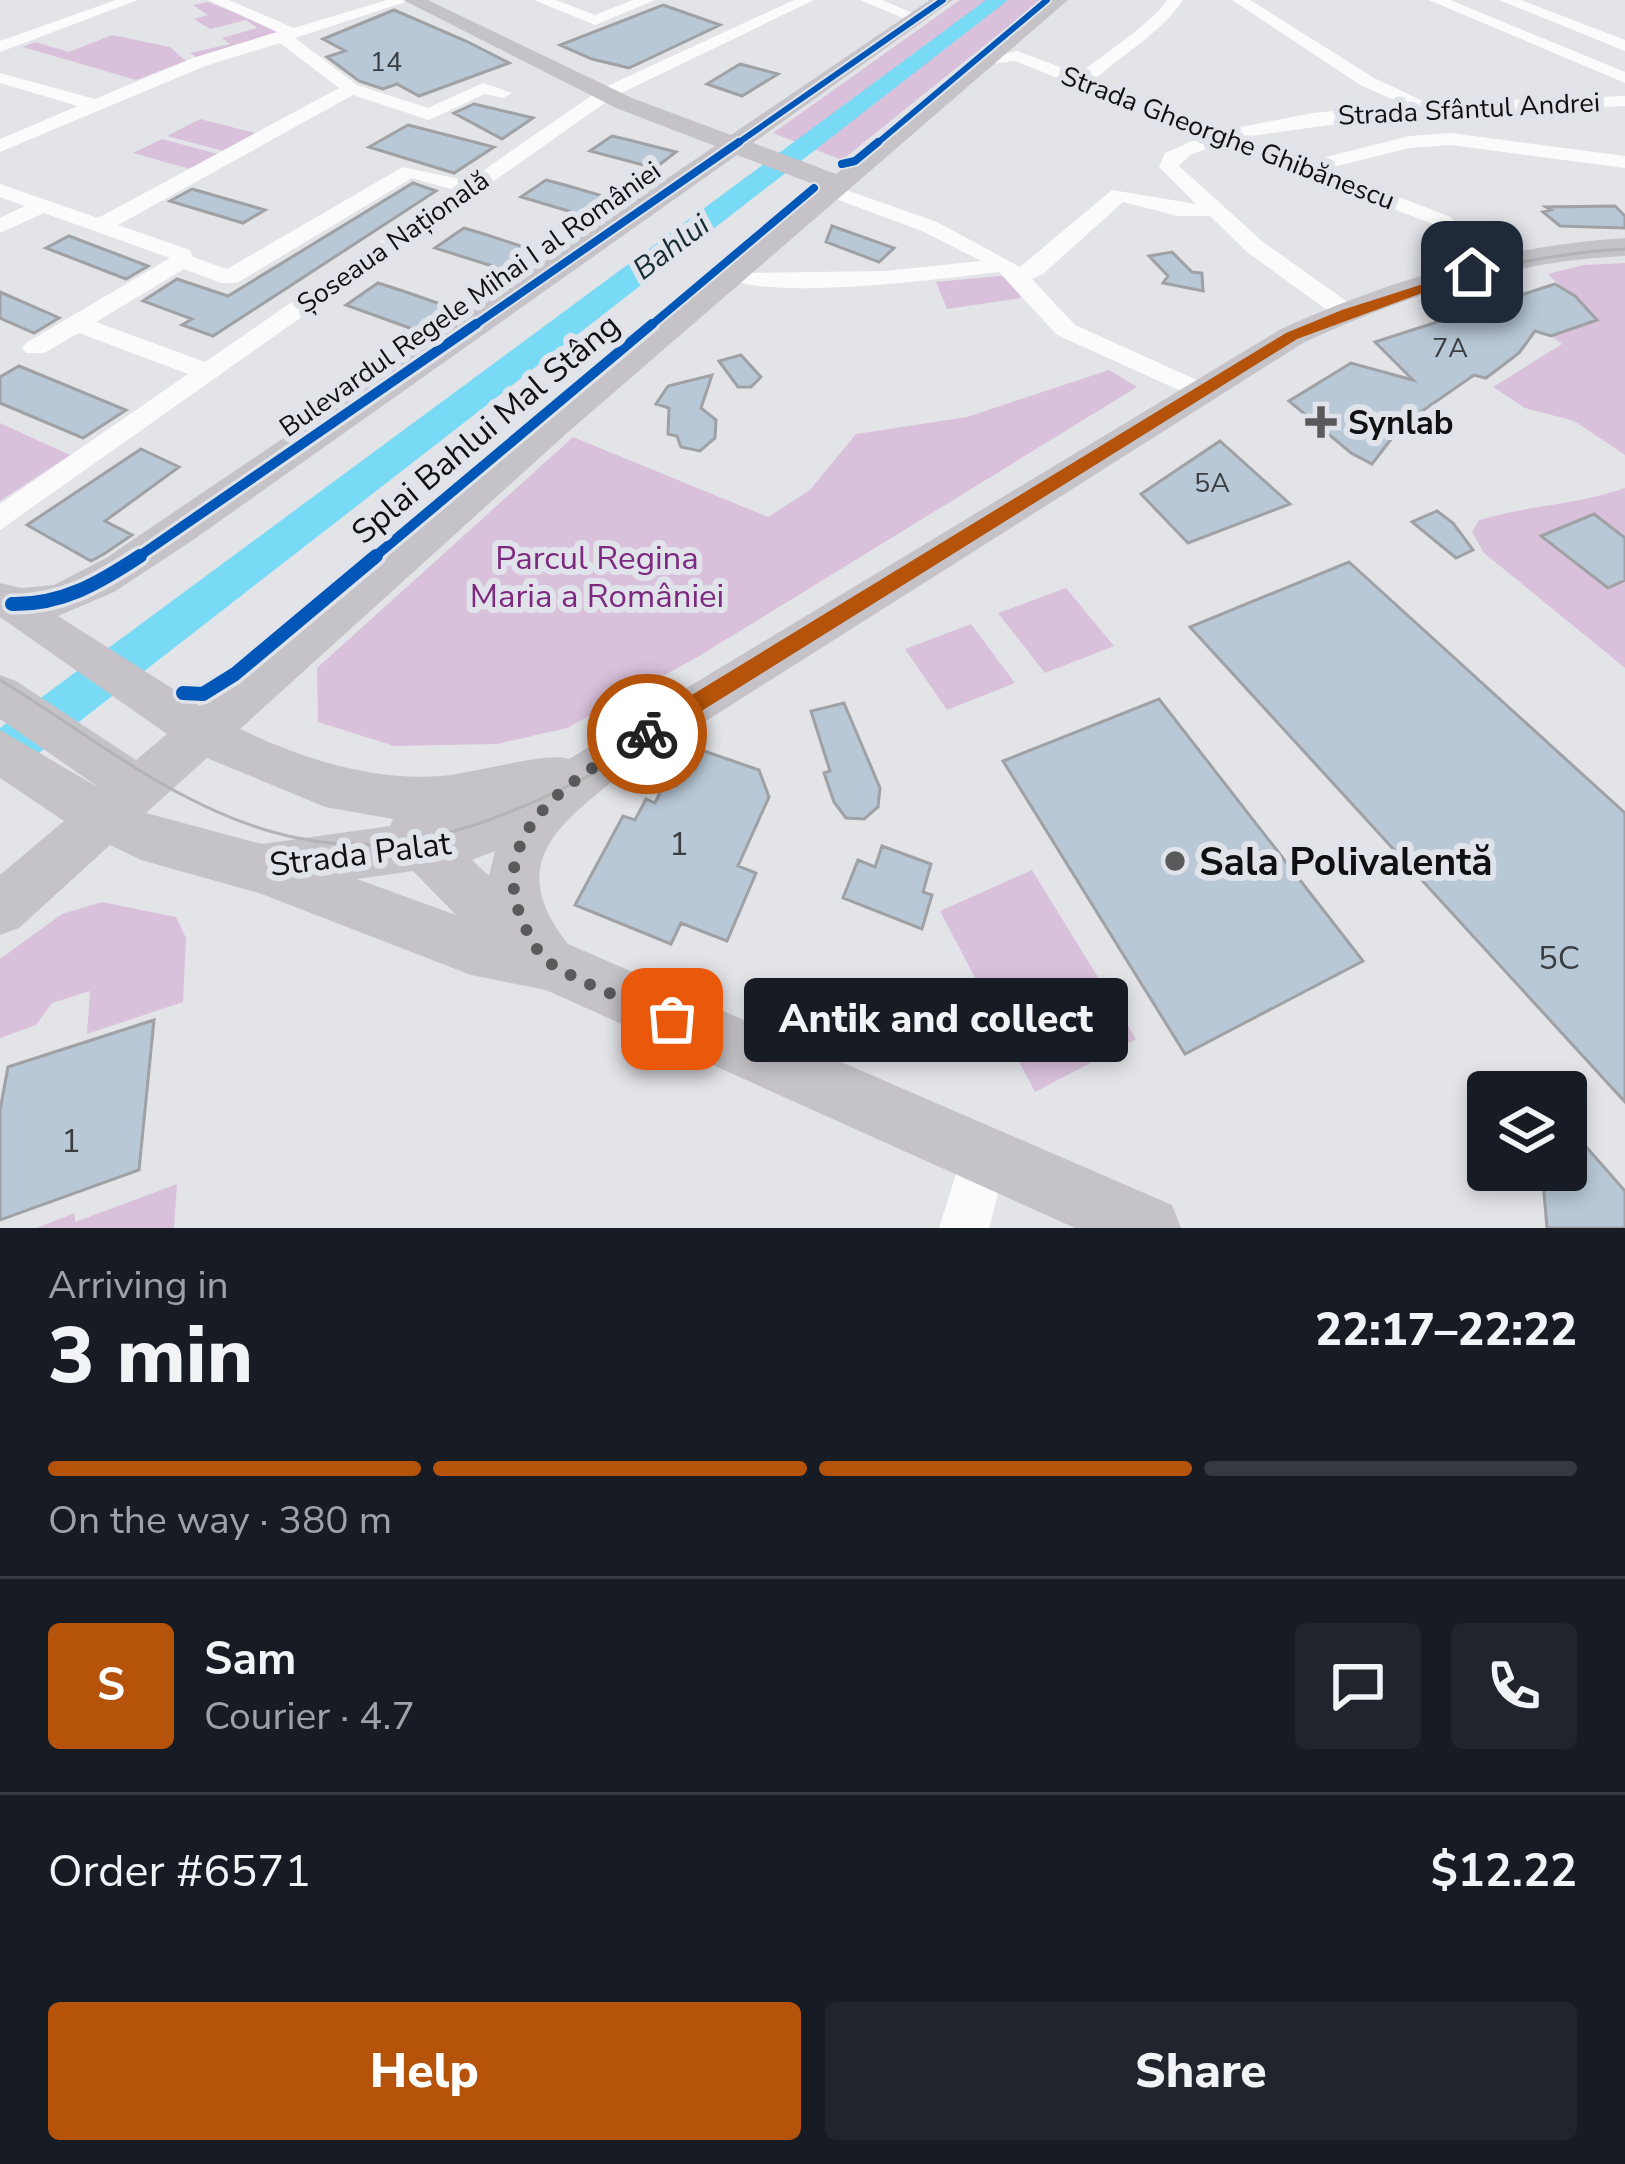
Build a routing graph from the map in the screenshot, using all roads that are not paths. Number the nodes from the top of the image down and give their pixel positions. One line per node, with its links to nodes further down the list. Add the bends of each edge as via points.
1 (130, 0): 19 (street)
2 (217, 0): 17 (street)
3 (403, 0): 17 (street)
4 (413, 0): 25 (main road)
5 (434, 0): 25 (main road)
6 (542, 0): 7 (street, via 595,20)
7 (647, 0)
8 (806, 0): 25 (street, Șoseaua Națională)
9 (868, 0): 16 (street)
10 (943, 0): 16 (main road, Bulevardul Regele Mihai I al României)
11 (1058, 0): 20 (main road)
12 (1175, 0): 23 (street)
13 (1240, 0): 29 (street, via 1368,82)
14 (1437, 0): 22 (street)
15 (1507, 0): 18 (street)
16 (916, 18): 31 (main road, Bulevardul Regele Mihai I al României)
17 (287, 34): 24 (street); 28 (street)
18 (1625, 46)
19 (0, 47)
20 (1001, 54): 23 (street, Strada Gheorghe Ghibănescu); 35 (main road)
21 (0, 78): 28 (street)
22 (1625, 78)
23 (1082, 81): 30 (street, Strada Gheorghe Ghibănescu)
24 (351, 89): 26 (street, via 429,114 483,88); 41 (street)
25 (613, 90): 31 (main road); 36 (street, Șoseaua Națională)
26 (503, 93)
27 (1625, 101): 29 (street, Strada Sfântul Andrei)
28 (94, 105): 32 (street)
29 (1420, 105): 30 (street, Strada Sfântul Andrei)
30 (1224, 136): 34 (street, Strada Gheorghe Ghibănescu); 39 (street, Strada Sfântul Andrei, via 1180,152 1169,166)
31 (748, 144): 35 (main road); 53 (main road, Bulevardul Regele Mihai I al României, via 75,594 36,607)
32 (0, 146)
33 (1625, 162): 34 (street, via 1450,139)
34 (1305, 168): 40 (street, Strada Gheorghe Ghibănescu)
35 (834, 180): 45 (street); 46 (main road)
36 (469, 188): 44 (street, via 410,171 229,278); 50 (street, Șoseaua Națională)
37 (0, 190): 38 (street)
38 (44, 205): 41 (street); 42 (street)
39 (1211, 210): 45 (street, via 1119,194); 47 (street, Strada Sfântul Andrei)
40 (1443, 222)
41 (100, 225): 44 (street)
42 (0, 226)
43 (1625, 247): 47 (main road, Strada Palat, via 1546,251)
44 (182, 261): 48 (street)
45 (1018, 270): 46 (street, via 749,280); 51 (street, via 1036,307 1070,332)
46 (734, 274): 54 (main road)
47 (1347, 313): 51 (main road, Strada Palat, via 1292,336)
48 (76, 323): 49 (street); 50 (street)
49 (35, 347)
50 (210, 374): 52 (street, Șoseaua Națională)
51 (1202, 392): 58 (main road, Strada Palat)
52 (0, 519)
53 (6, 598): 56 (main road, Strada Palat)
54 (311, 639): 56 (main road); 59 (main road, via 272,688 261,719 275,741)
55 (0, 694): 60 (main road, via 95,758)
56 (183, 721): 59 (main road, Strada Palat, via 245,755); 60 (main road)
57 (0, 751): 60 (main road, via 57,791)
58 (602, 761): 59 (main road, Strada Palat, via 486,797); 61 (main road, Strada Palat)
59 (352, 793): 62 (main road)
60 (120, 801): 63 (main road, Strada Palat, via 141,836); 64 (main road)
61 (538, 810): 62 (main road, Strada Palat); 65 (main road, via 514,874 516,905)
62 (428, 848): 63 (main road, Strada Palat); 65 (main road)
63 (262, 869): 65 (main road, via 470,948)
64 (0, 909)
65 (539, 951): 66 (main road)
66 (984, 1156): 67 (street); 68 (main road)
67 (964, 1228)
68 (1149, 1228)

